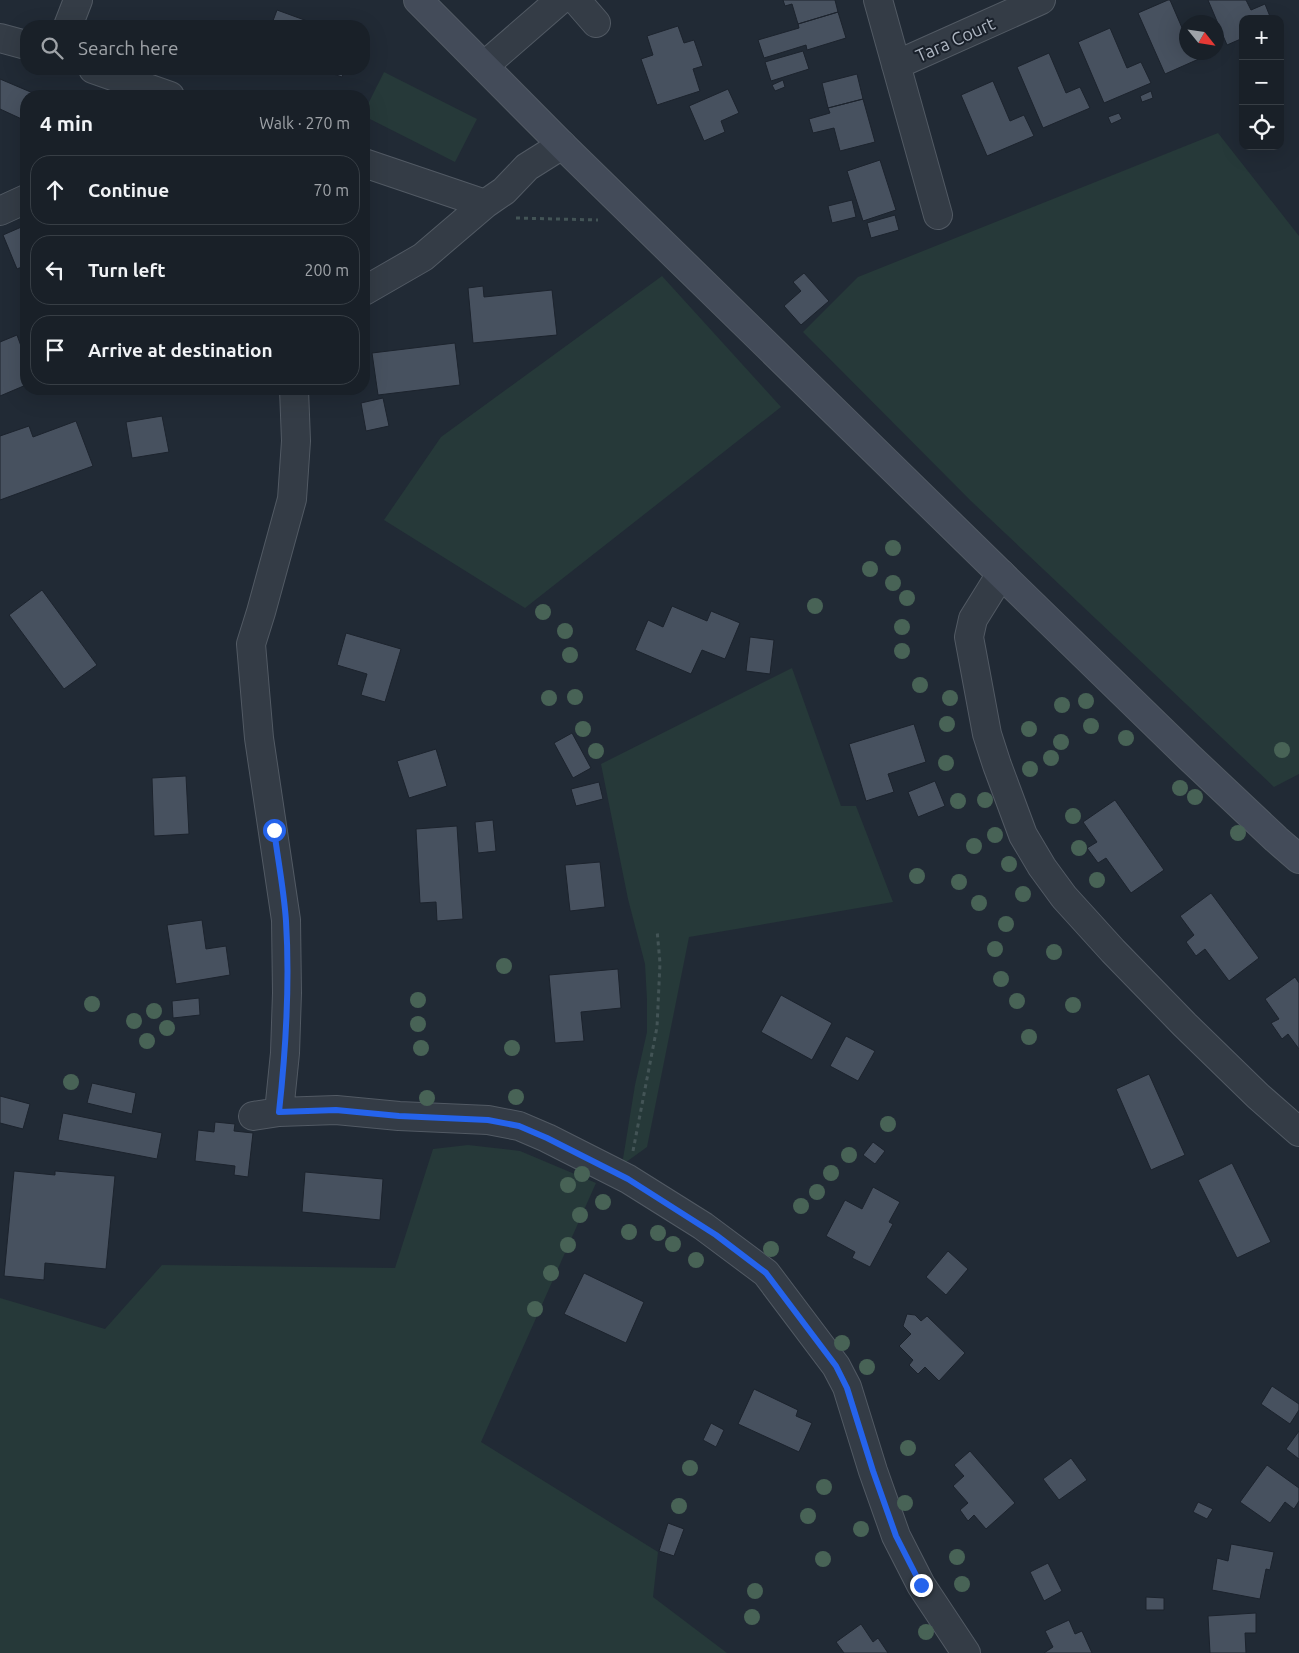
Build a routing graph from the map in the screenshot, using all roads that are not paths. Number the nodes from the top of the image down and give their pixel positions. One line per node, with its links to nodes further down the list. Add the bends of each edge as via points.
1 (78, 0): 7 (street)
2 (418, 0): 12 (main road)
3 (560, 0): 12 (street)
4 (576, 0): 8 (street)
5 (878, 0): 11 (street, Tara Court)
6 (1041, 0): 11 (street, Tara Court)
7 (70, 20)
8 (596, 23)
9 (0, 38): 10 (street)
10 (20, 44)
11 (896, 65): 20 (street, Tara Court)
12 (484, 66): 15 (main road)
13 (110, 75): 14 (street)
14 (153, 90)
15 (562, 145): 18 (street, via 527,167 504,191); 23 (main road)
16 (370, 165): 18 (street)
17 (20, 202): 19 (street)
18 (485, 204): 21 (street, via 423,257)
19 (0, 212)
20 (938, 214)
21 (370, 288)
22 (294, 395): 26 (street, via 296,441 292,499 250,644 259,738 286,920 285,1053 266,1114 336,1110 472,1119 519,1126 628,1179 703,1226 766,1273 836,1366 847,1388 896,1536 921,1585)
23 (1001, 574): 24 (main road); 25 (street, via 974,619 969,637 988,734 1023,835 1064,897 1113,951 1258,1096)
24 (1299, 859)
25 (1299, 1132)
26 (966, 1653)

